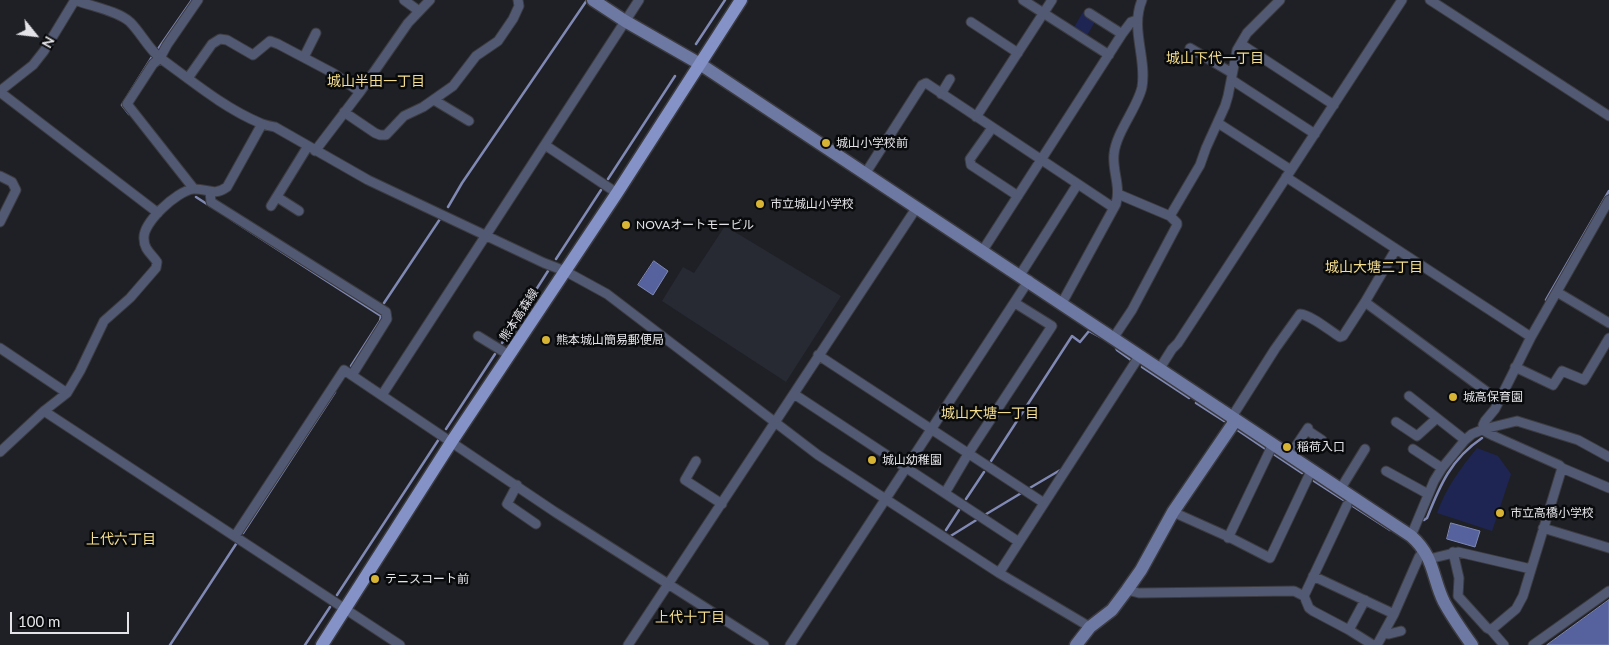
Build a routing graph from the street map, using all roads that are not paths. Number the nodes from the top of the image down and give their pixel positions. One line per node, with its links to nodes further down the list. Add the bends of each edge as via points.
1 (75, 0): 28 (street, via 130,22); 33 (street, via 33,65)
2 (198, 0): 28 (street)
3 (404, 0): 15 (street)
4 (430, 0): 15 (street)
5 (518, 0): 36 (street, via 517,11 495,44 478,53 453,86)
6 (593, 0): 19 (street)
7 (639, 0): 19 (street)
8 (741, 0): 29 (main road, 熊本高森線)
9 (1024, 0): 16 (street)
10 (1052, 0): 16 (street)
11 (1280, 0): 23 (street, via 1247,33)
12 (1402, 0): 37 (street)
13 (1430, 0): 39 (street)
14 (1140, 1): 18 (street)
15 (419, 11): 34 (street)
16 (1043, 13): 25 (street); 26 (street)
17 (1088, 13): 22 (street)
18 (1137, 20): 22 (street, via 1131,22); 56 (street, via 1142,89 1114,155)
19 (625, 21): 29 (street); 46 (street)
20 (971, 22): 25 (street)
21 (316, 33): 27 (street)
22 (1122, 34): 26 (street)
23 (1241, 44): 30 (street); 37 (street)
24 (1190, 48): 30 (street)
25 (1018, 52): 40 (street)
26 (1109, 55): 48 (street)
27 (304, 57): 31 (street, via 274,41 267,42 253,54 220,38); 34 (street)
28 (160, 58): 31 (street); 53 (street, via 127,104)
29 (700, 64): 49 (street); 55 (main road, 熊本高森線)
30 (1232, 77): 42 (street); 45 (street)
31 (188, 78): 43 (street)
32 (950, 79): 35 (street)
33 (0, 91): 64 (street)
34 (360, 92): 38 (street)
35 (941, 94): 40 (street); 49 (street, via 926,84 922,85)
36 (434, 100): 38 (street, via 404,116 384,136); 41 (street)
37 (1334, 105): 45 (street)
38 (344, 112): 47 (street)
39 (1609, 116)
40 (976, 117): 44 (street)
41 (469, 121)
42 (1218, 122): 50 (street); 65 (street, via 1200,165)
43 (262, 124): 47 (street, via 275,127); 54 (street, via 229,186)
44 (992, 128): 48 (street); 57 (street, via 970,158 971,164)
45 (1315, 134): 50 (street)
46 (545, 145): 55 (street); 67 (street)
47 (312, 149): 58 (street); 67 (street, via 368,180)
48 (1041, 161): 52 (street); 57 (street)
49 (865, 174): 61 (street)
50 (1289, 174): 68 (street); 86 (street)
51 (0, 176): 66 (street, via 12,182 16,190)
52 (1077, 185): 62 (street); 71 (street)
53 (194, 189): 54 (street); 64 (street, via 179,195)
54 (210, 192): 87 (street, via 212,202 386,312 387,320)
55 (617, 193): 70 (main road, 熊本高森線)
56 (1118, 194): 62 (street); 65 (street)
57 (1018, 196): 69 (street)
58 (277, 197): 60 (street); 63 (street)
59 (1609, 200): 72 (street)
60 (271, 206)
61 (916, 207): 69 (street); 82 (street)
62 (1114, 208): 75 (street)
63 (300, 210)
64 (158, 213): 88 (street, via 143,238 146,249 157,262 156,268 104,321)
65 (1170, 216): 78 (street, via 1176,223 1175,229)
66 (0, 222)
67 (485, 234): 70 (street); 90 (street)
68 (1396, 249): 74 (street); 79 (street)
69 (984, 250): 71 (street)
70 (565, 271): 84 (main road, 熊本高森線); 97 (street, via 607,294)
71 (1024, 278): 73 (street); 75 (street)
72 (1557, 292): 76 (street); 79 (street)
73 (1014, 302): 99 (street); 107 (street, via 1052,326)
74 (1366, 302): 92 (street); 94 (street, via 1340,337 1300,314)
75 (1062, 303): 78 (street)
76 (1609, 323)
77 (478, 336): 84 (street)
78 (1114, 337): 83 (street)
79 (1531, 337): 85 (street)
80 (1609, 338): 85 (street, via 1584,380 1562,372 1553,385)
81 (0, 348): 88 (street)
82 (818, 355): 89 (street); 99 (street)
83 (1140, 355): 86 (street); 123 (street)
84 (509, 356): 102 (main road, 熊本高森線)
85 (1516, 367): 92 (street)
86 (1160, 368): 94 (street)
87 (352, 375): 90 (street); 127 (street, via 344,370)
88 (67, 392): 93 (street)
89 (794, 394): 97 (street); 111 (street)
90 (382, 395): 102 (street)
91 (1409, 396): 95 (street)
92 (1498, 400): 98 (street, via 1484,421)
93 (44, 411): 106 (street); 127 (street)
94 (1233, 418): 103 (street); 124 (street, via 1233,424)
95 (1437, 418): 96 (street, via 1417,436); 101 (street)
96 (1396, 422)
97 (776, 423): 121 (street, via 818,456); 122 (street)
98 (1484, 428): 101 (street); 109 (street, via 1517,421 1578,440); 113 (street, via 1494,436)
99 (932, 430): 107 (street); 111 (street)
100 (1322, 440): 108 (street, via 1307,429)
101 (1465, 440): 112 (street)
102 (452, 441): 116 (street); 144 (main road, 熊本高森線)
103 (1271, 448): 108 (street); 129 (street)
104 (1364, 449): 120 (street)
105 (1414, 449): 112 (street)
106 (0, 452)
107 (968, 454): 118 (street); 123 (street)
108 (1290, 455): 114 (street)
109 (1609, 456)
110 (696, 461): 122 (street, via 685,480)
111 (907, 468): 118 (street); 121 (street)
112 (1442, 468): 119 (street)
113 (1562, 468): 117 (street); 126 (street)
114 (1312, 469): 120 (street); 129 (street, via 1270,558)
115 (1386, 470): 119 (street)
116 (517, 485): 125 (street, via 507,504); 137 (street)
117 (1609, 488)
118 (945, 493): 130 (street)
119 (1428, 494): 128 (street)
120 (1347, 497): 128 (street); 136 (street)
121 (886, 500): 135 (street); 155 (street)
122 (722, 504): 137 (street)
123 (1044, 504): 130 (street)
124 (1173, 512): 129 (street); 138 (street)
125 (536, 524)
126 (1543, 528): 131 (street); 134 (street)
127 (235, 536): 144 (street)
128 (1412, 536): 133 (street)
129 (1228, 538)
130 (1019, 542): 135 (street)
131 (1609, 548)
132 (1454, 552): 133 (street); 134 (street); 141 (street, via 1459,578)
133 (1426, 555): 143 (street); 145 (street, via 1419,557)
134 (1531, 569): 148 (street, via 1516,609)
135 (999, 573): 146 (street)
136 (1313, 576): 140 (street); 142 (street)
137 (669, 582): 153 (street); 154 (street)
138 (1127, 590): 140 (street, via 1140,593 1294,591); 146 (street, via 1112,610)
139 (1609, 592): 161 (street)
140 (1304, 596): 147 (street, via 1313,611)
141 (1458, 596): 143 (street); 148 (street)
142 (1365, 600): 145 (street); 147 (street)
143 (1444, 603): 159 (street)
144 (346, 609): 151 (main road, 熊本高森線); 152 (street)
145 (1394, 614): 150 (street)
146 (1090, 627): 156 (street)
147 (1349, 630): 157 (street)
148 (1491, 630): 160 (street)
149 (1401, 631): 150 (street)
150 (1384, 633): 158 (street)
151 (322, 645)
152 (400, 645)
153 (628, 645)
154 (764, 645)
155 (790, 645)
156 (1076, 645)
157 (1373, 645)
158 (1377, 645)
159 (1472, 645)
160 (1504, 645)
161 (1534, 645)

